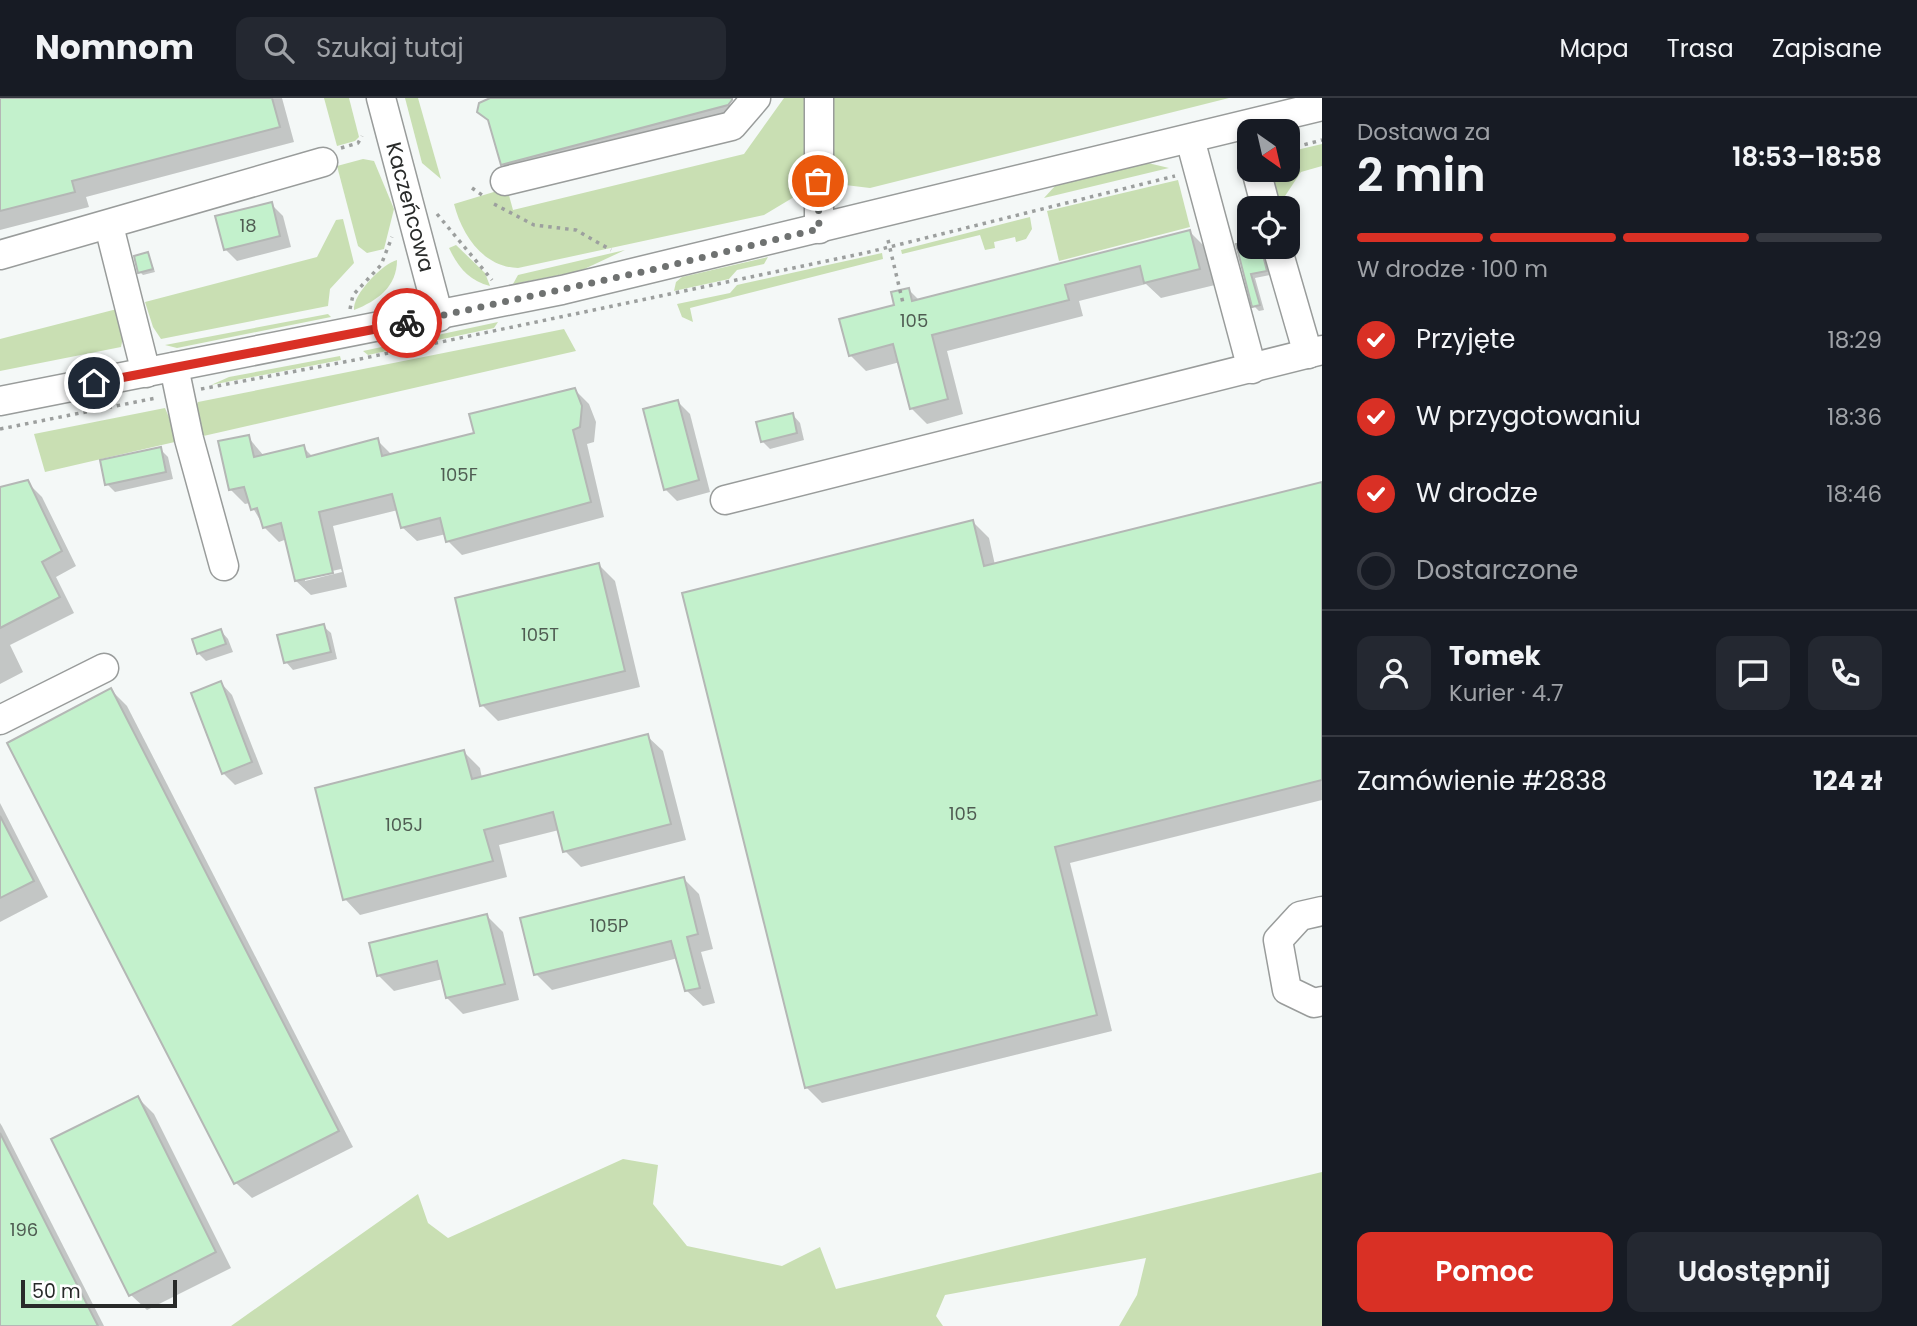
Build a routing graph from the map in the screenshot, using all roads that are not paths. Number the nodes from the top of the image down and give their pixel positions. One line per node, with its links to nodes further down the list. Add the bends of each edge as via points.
1 (381, 98): 14 (street, Kaczeńcowa)
2 (756, 98): 9 (street, via 732,126)
3 (819, 98): 11 (street)
4 (1322, 106): 5 (street)
5 (1287, 119)
6 (1237, 135): 7 (street)
7 (1190, 139): 11 (street); 17 (street)
8 (326, 156): 10 (street)
9 (505, 181)
10 (109, 226): 12 (street); 18 (street)
11 (819, 229): 14 (street)
12 (0, 256)
13 (1281, 259): 15 (street)
14 (439, 317): 16 (street)
15 (1315, 352): 17 (street)
16 (174, 367): 18 (street); 21 (street)
17 (1252, 369): 20 (street)
18 (146, 373): 19 (street)
19 (0, 401)
20 (725, 500)
21 (225, 566)
22 (104, 668): 23 (street)
23 (0, 720)
24 (1322, 911): 25 (street, via 1300,916 1278,940 1287,990 1314,1003)
25 (1322, 1001)

